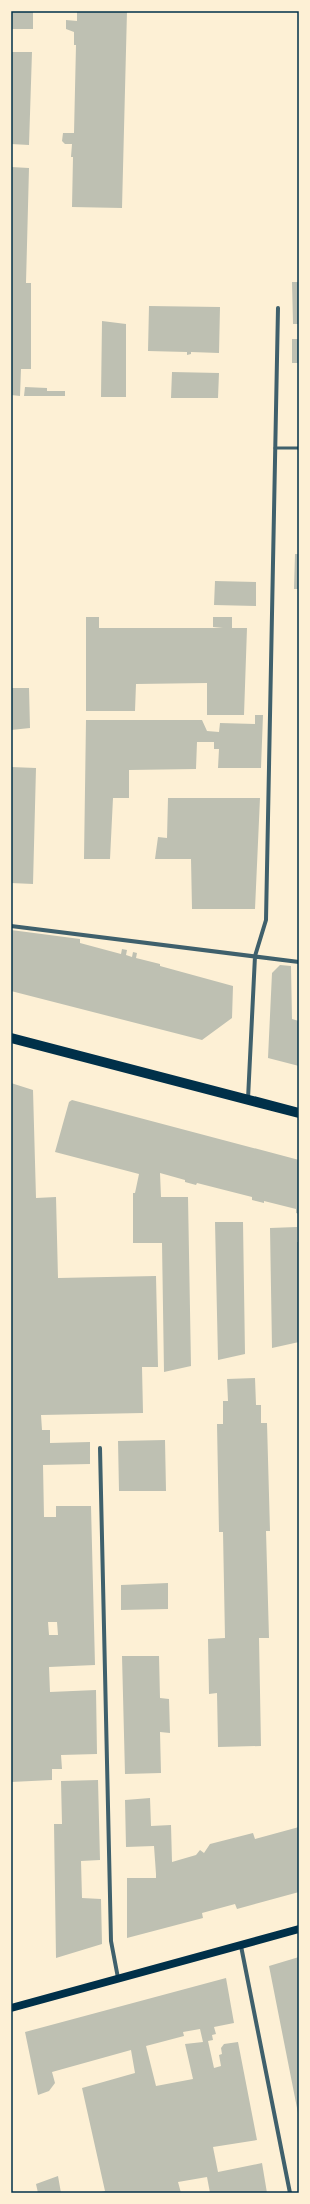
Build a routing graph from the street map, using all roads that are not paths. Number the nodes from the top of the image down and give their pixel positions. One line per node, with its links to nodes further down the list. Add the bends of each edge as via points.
1 (278, 308): 2 (street)
2 (275, 448): 3 (lane); 5 (street, via 266,920)
3 (299, 448)
4 (11, 926): 5 (street)
5 (255, 956): 6 (street); 8 (street)
6 (299, 962)
7 (11, 1038): 8 (main road)
8 (248, 1099): 9 (main road)
9 (299, 1113)
10 (100, 1448): 13 (street, via 112,1941)
11 (299, 1930): 12 (main road)
12 (241, 1946): 13 (main road); 15 (street)
13 (118, 1980): 14 (main road)
14 (11, 2008)
15 (290, 2193)

